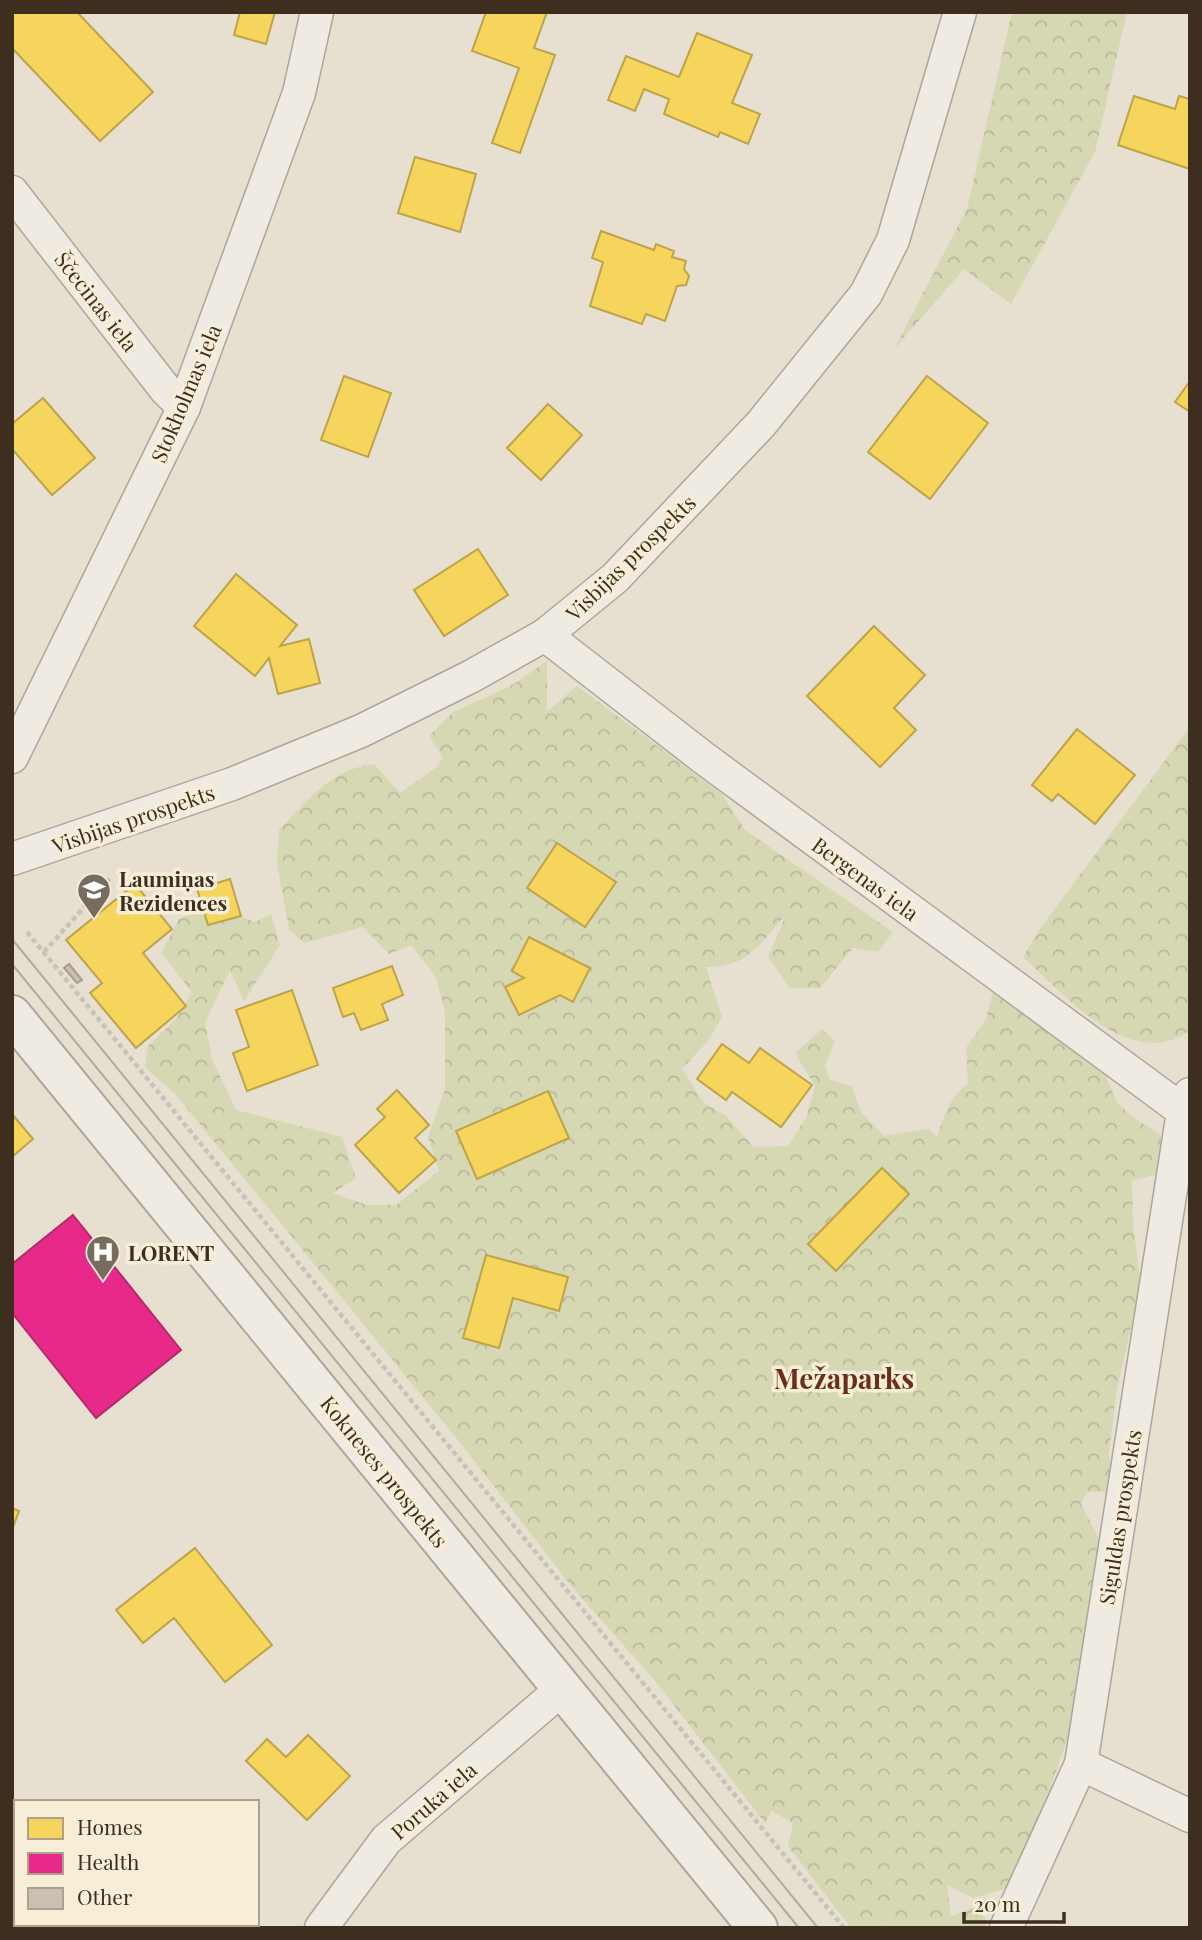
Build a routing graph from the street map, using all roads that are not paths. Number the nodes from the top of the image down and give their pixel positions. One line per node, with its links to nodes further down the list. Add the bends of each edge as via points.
1 (317, 12): 4 (street, Stokholmas iela, via 299,93)
2 (960, 12): 5 (street, Visbijas prospekts, via 893,240 866,294 724,466 615,578)
3 (12, 192): 4 (street, Ščecinas iela)
4 (184, 407): 6 (street, Stokholmas iela)
5 (545, 635): 7 (street, Visbijas prospekts, via 425,699 271,770); 9 (street, Bergenas iela, via 705,759)
6 (12, 757)
7 (12, 859)
8 (12, 1015): 10 (street, Kokneses prospekts)
9 (1187, 1107): 11 (street, Siguldas prospekts)
10 (562, 1689): 13 (street, Poruka iela, via 386,1840); 14 (street, Kokneses prospekts)
11 (1081, 1763): 12 (street); 15 (street, Siguldas prospekts)
12 (1190, 1816)
13 (321, 1928)
14 (758, 1928)
15 (1006, 1928)

